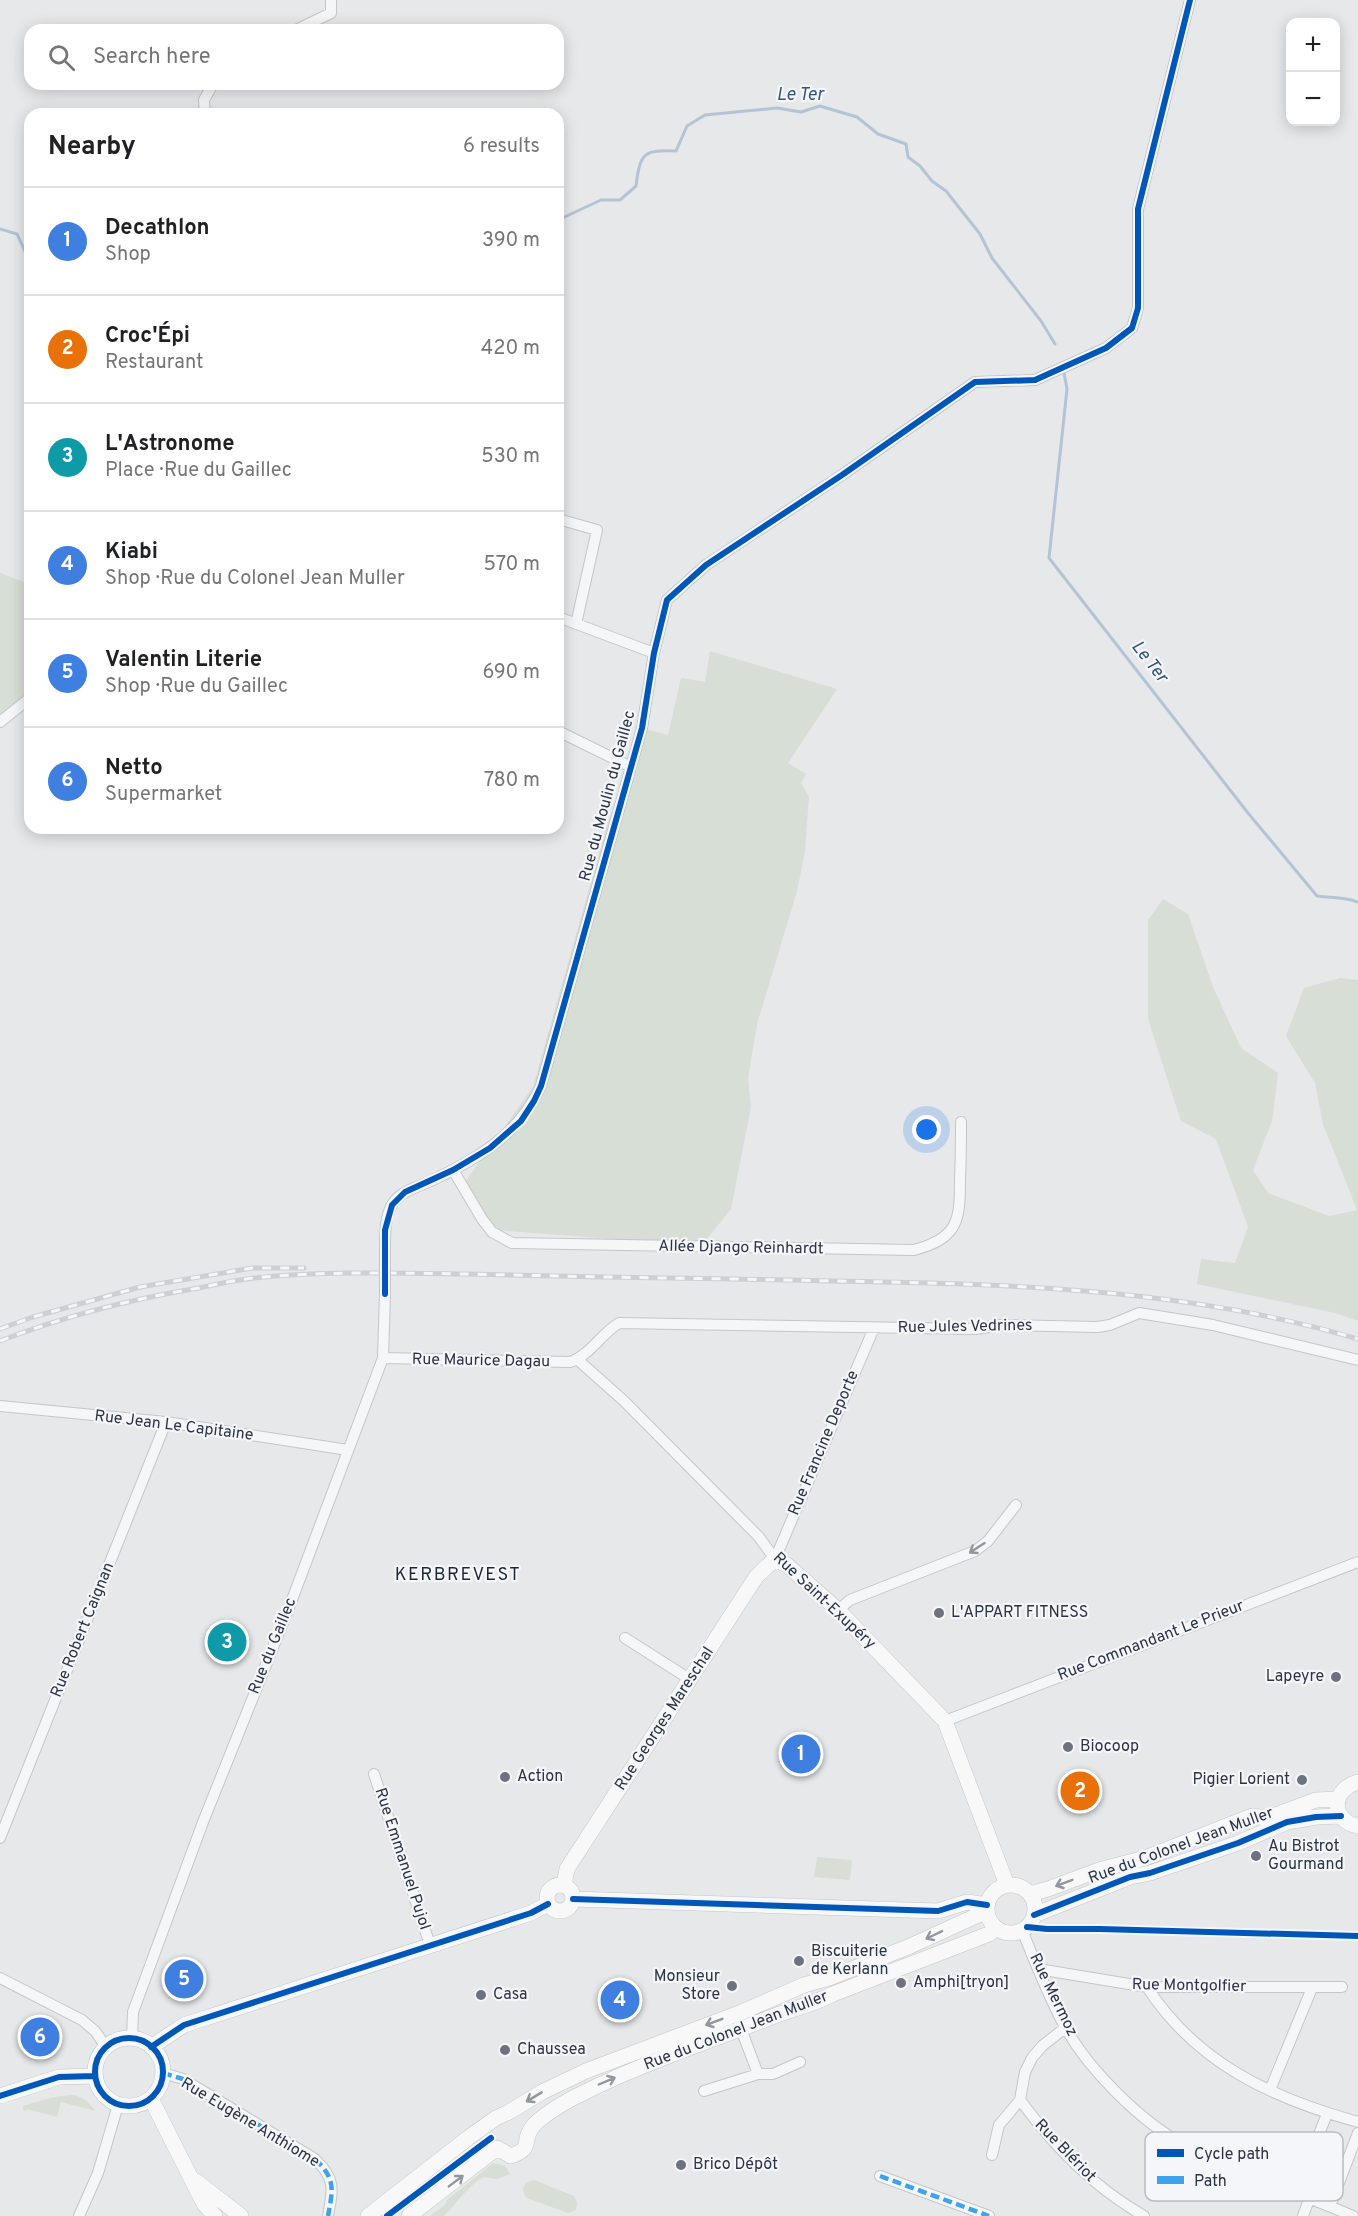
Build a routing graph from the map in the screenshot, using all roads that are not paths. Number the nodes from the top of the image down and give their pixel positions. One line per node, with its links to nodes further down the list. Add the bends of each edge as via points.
1 (331, 0): 3 (street, via 331,13)
2 (1190, 0): 9 (street, Rue du Moulin du Gaillec, via 1138,209 1138,308 1132,328 1106,348 1035,380 975,382 706,566 667,600)
3 (308, 24)
4 (210, 90): 5 (street)
5 (205, 108)
6 (564, 521): 8 (street, via 597,530)
7 (564, 619): 8 (street)
8 (576, 624): 9 (street)
9 (654, 653): 13 (street, Rue du Moulin du Gaillec, via 642,728)
10 (24, 703): 11 (street)
11 (0, 722)
12 (564, 734): 13 (street)
13 (631, 767): 15 (street, Rue du Moulin du Gaillec, via 542,1086 512,1130)
14 (961, 1122): 15 (street, Allée Django Reinhardt, via 960,1212 940,1240 914,1250 512,1243 492,1232)
15 (453, 1170): 16 (street, Rue du Moulin du Gaillec, via 398,1198 385,1230)
16 (385, 1248): 18 (street, Rue du Gaillec, bridge)
17 (874, 1328): 19 (street, Rue Jules Vedrines, via 619,1323); 20 (street, Rue Jules Vedrines, via 1097,1327 1139,1312 1213,1325); 25 (street, Rue Francine Deporte)
18 (384, 1359): 19 (street, Rue Maurice Dagau); 23 (street, Rue du Gaillec)
19 (578, 1360): 25 (street, Rue Saint-Exupéry, via 759,1537)
20 (1358, 1360)
21 (0, 1406): 22 (street, Rue Jean Le Capitaine)
22 (165, 1422): 23 (street, Rue Jean Le Capitaine); 36 (street, Rue Robert Caignan)
23 (348, 1450): 54 (street, Rue du Gaillec, via 133,2012)
24 (1016, 1505): 27 (street, one-way to 27, via 988,1541 975,1551 850,1599)
25 (775, 1559): 27 (main road, Rue Saint-Exupéry); 29 (main road, Rue Georges Mareschal, via 756,1577)
26 (1358, 1562): 30 (street, Rue Commandant Le Prieur)
27 (838, 1610): 30 (main road, Rue Saint-Exupéry)
28 (625, 1638): 29 (street)
29 (691, 1680): 37 (main road, Rue Georges Mareschal, via 567,1869)
30 (945, 1721): 38 (main road, Rue Saint-Exupéry)
31 (374, 1774): 46 (street, Rue Emmanuel Pujol)
32 (1358, 1782): 33 (main road, via 1342,1790)
33 (1338, 1798): 34 (main road); 39 (main road, Rue du Colonel Jean Muller, one-way to 39, via 1316,1800 1267,1818 1252,1816 1145,1858)
34 (1341, 1816): 35 (main road); 43 (main road, Rue du Colonel Jean Muller, via 1287,1822)
35 (1358, 1826)
36 (0, 1838)
37 (564, 1885): 40 (main road); 41 (main road, via 555,1885 548,1891)
38 (1007, 1885): 39 (main road, via 1020,1886); 42 (main road, via 994,1892)
39 (1030, 1894): 43 (main road)
40 (573, 1899): 41 (main road, via 570,1907 562,1911); 42 (main road, via 938,1911 967,1902)
41 (548, 1904): 46 (main road)
42 (987, 1908): 44 (main road); 68 (main road, Rue du Colonel Jean Muller, one-way to 68, via 908,1947 586,2072)
43 (1034, 1915): 45 (main road)
44 (996, 1928): 45 (main road, via 1009,1933); 53 (main road, Rue du Colonel Jean Muller, via 989,1934)
45 (1022, 1930): 47 (street, Rue Mermoz)
46 (430, 1945): 56 (main road, via 184,2025)
47 (1038, 1969): 49 (street, Rue Montgolfier); 52 (street, Rue Mermoz)
48 (0, 1978): 55 (street, via 82,2020)
49 (1147, 1987): 51 (street, Rue Montgolfier); 61 (street, via 1161,2008 1212,2058)
50 (1342, 1987): 51 (street, Rue Montgolfier)
51 (1312, 1988): 61 (street)
52 (1065, 2028): 65 (street, via 1032,2058 1024,2072); 70 (street, Rue Mermoz, via 1106,2082)
53 (741, 2029): 59 (street); 73 (main road, Rue du Colonel Jean Muller, one-way to 53, via 511,2156 519,2153 531,2129 543,2117 580,2094)
54 (132, 2038): 55 (main road); 56 (main road)
55 (106, 2047): 60 (main road, via 95,2065)
56 (151, 2047): 58 (main road, via 162,2063)
57 (800, 2062): 59 (street, via 773,2074)
58 (163, 2073): 64 (main road); 85 (street, Rue Eugène Anthiome, via 183,2079 315,2159 331,2179)
59 (758, 2074): 62 (street)
60 (95, 2076): 63 (main road, via 58,2077); 66 (main road, via 102,2094)
61 (1270, 2090): 67 (street)
62 (704, 2091)
63 (0, 2096)
64 (151, 2098): 66 (main road, via 141,2104); 75 (main road)
65 (1020, 2100): 74 (street, via 999,2125); 89 (street, Rue Blériot, via 1081,2172)
66 (118, 2105): 82 (street, via 98,2174)
67 (1327, 2114): 69 (street); 71 (street)
68 (491, 2122): 73 (main road, via 489,2130); 86 (main road, Rue du Colonel Jean Muller)
69 (1358, 2122)
70 (1163, 2132)
71 (1320, 2132)
72 (1358, 2133): 76 (street)
73 (496, 2148): 87 (main road, one-way to 73)
74 (992, 2155)
75 (188, 2172): 83 (main road, via 204,2204); 84 (main road)
76 (1343, 2172)
77 (880, 2176): 88 (street)
78 (1308, 2201): 90 (street)
79 (1315, 2201): 81 (street, Rue Mermoz)
80 (1332, 2201): 81 (street)
81 (1330, 2206): 91 (street, Rue Mermoz)
82 (79, 2216)
83 (215, 2216)
84 (241, 2216)
85 (328, 2216)
86 (368, 2216)
87 (409, 2216)
88 (989, 2216)
89 (1144, 2216)
90 (1303, 2216)
91 (1353, 2216)

